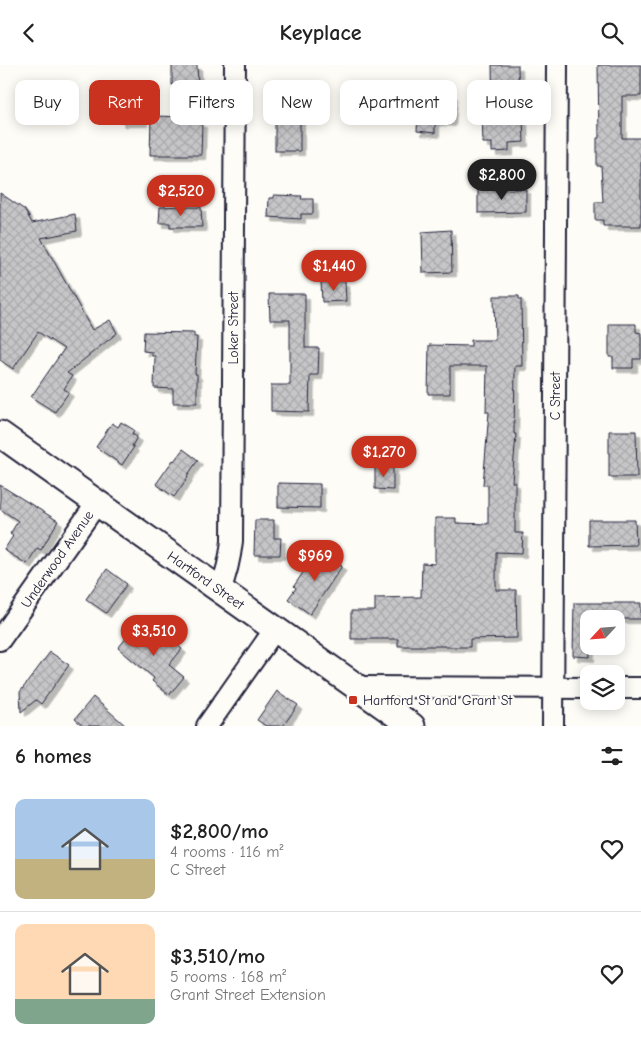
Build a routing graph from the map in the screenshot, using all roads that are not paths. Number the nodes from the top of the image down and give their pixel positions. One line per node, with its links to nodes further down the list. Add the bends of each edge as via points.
1 (235, 65): 5 (street, Loker Street, via 232,541 227,574)
2 (557, 65): 9 (street, C Street)
3 (0, 434): 4 (main road, Hartford Street)
4 (97, 503): 5 (main road, Hartford Street); 7 (street, Underwood Avenue)
5 (220, 590): 6 (main road, Hartford Street)
6 (275, 629): 8 (main road, Hartford Street); 13 (street)
7 (0, 640)
8 (358, 687): 9 (street); 14 (main road, Hartford Street)
9 (554, 687): 10 (street); 15 (street, C Street)
10 (580, 688)
11 (625, 688): 12 (street)
12 (641, 688)
13 (207, 726)
14 (412, 726)
15 (553, 726)

